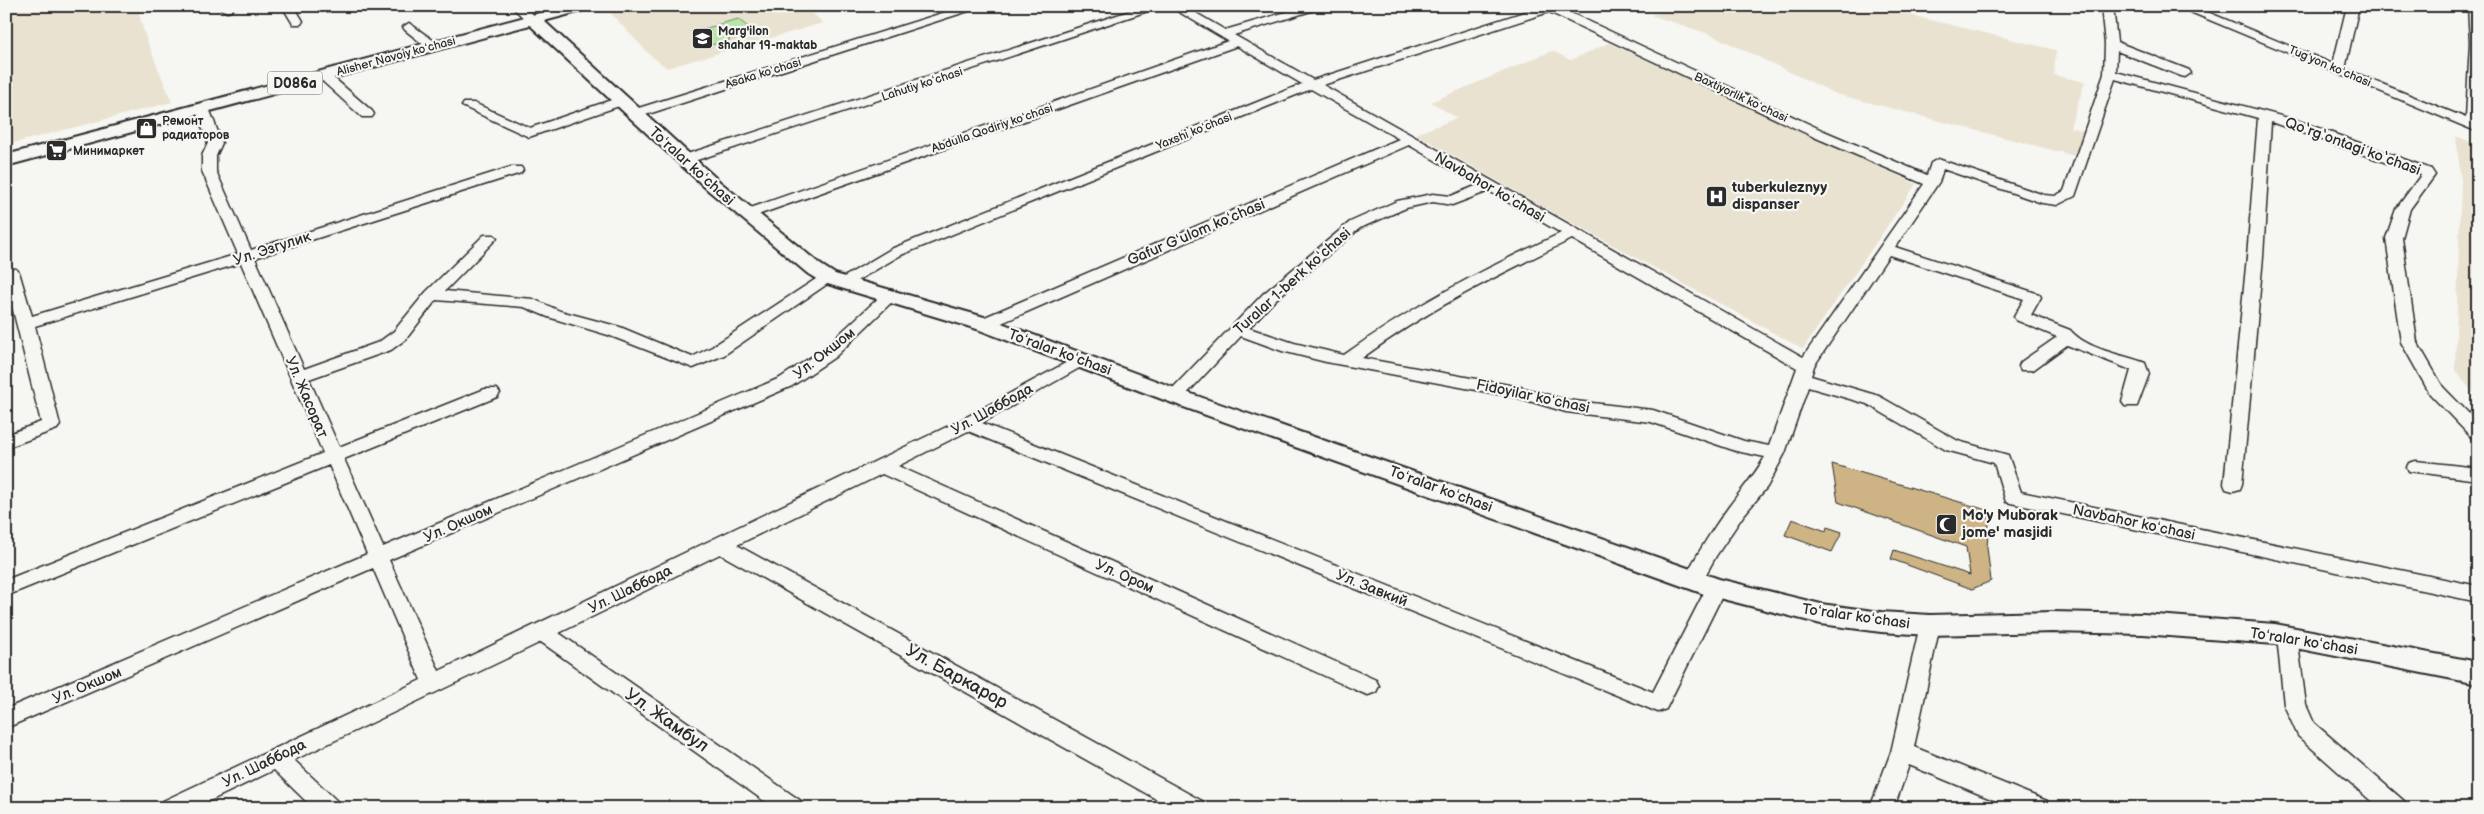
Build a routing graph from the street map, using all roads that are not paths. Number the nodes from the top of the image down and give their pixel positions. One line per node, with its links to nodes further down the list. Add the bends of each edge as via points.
1 (288, 6): 14 (street)
2 (584, 6): 13 (main road, Alisher Navoiy koʻchasi / D086a)
3 (978, 6): 27 (street, Asaka koʻchasi)
4 (1156, 6): 32 (street, Lahutiy koʻchasi)
5 (1175, 6): 16 (street, Navbahor koʻchasi)
6 (1320, 6): 16 (street)
7 (2107, 6): 18 (street)
8 (2182, 6): 12 (street, Tugʻyon koʻchasi)
9 (2353, 6): 20 (street)
10 (2474, 6): 30 (street)
11 (1553, 7): 24 (street, Yaxshi koʻchasi); 35 (street, Baxtiyorlik koʻchasi, via 1819,134)
12 (2204, 11): 20 (street, Tugʻyon koʻchasi)
13 (525, 13): 19 (main road, Alisher Navoiy koʻchasi / D086a); 27 (main road, Toʻralar koʻchasi)
14 (297, 22)
15 (409, 27): 19 (street)
16 (1223, 34): 17 (street, Navbahor koʻchasi)
17 (1237, 42): 24 (street, Navbahor koʻchasi); 37 (street, Abdulla Qodiriy koʻchasi)
18 (2111, 44): 21 (street); 22 (street)
19 (432, 46): 23 (main road, Alisher Navoiy koʻchasi / D086a)
20 (2338, 70): 30 (street, Tugʻyon koʻchasi)
21 (2185, 73)
22 (2110, 74): 29 (street, Qo‘rg‘ontagi ko‘chasi); 35 (street, via 2070,193 2064,198 2056,201 2042,199 1938,163)
23 (323, 75): 26 (main road, Alisher Navoiy koʻchasi / D086a); 28 (street)
24 (1313, 84): 31 (street, Navbahor koʻchasi); 43 (street, Yaxshi koʻchasi, via 896,252)
25 (469, 106): 27 (street, Asaka koʻchasi, via 529,132)
26 (202, 108): 33 (main road, Alisher Navoiy koʻchasi / D086a); 41 (street, Ул. Жасорат, via 214,143 209,156 209,171)
27 (627, 108): 32 (main road, Toʻralar koʻchasi)
28 (367, 114)
29 (2264, 116): 59 (street, Qo‘rg‘ontagi ko‘chasi, via 2426,172 2428,175 2403,209 2394,238 2409,342 2436,390); 66 (street)
30 (2475, 126)
31 (1408, 140): 36 (street, Navbahor koʻchasi); 47 (street, Gafur Gʻulom koʻchasi)
32 (686, 160): 37 (main road, Toʻralar koʻchasi)
33 (6, 161)
34 (516, 170): 41 (street, Ул. Эзгулик)
35 (1932, 182): 40 (street)
36 (1488, 186): 38 (street, Navbahor koʻchasi); 48 (street, Turalar 1-berk koʻchasi, via 1452,200 1433,198 1410,202 1355,225 1297,272)
37 (747, 214): 43 (main road, Toʻralar koʻchasi)
38 (1572, 233): 51 (street, via 1445,296 1371,342); 53 (street, Navbahor koʻchasi)
39 (489, 238): 44 (street)
40 (1888, 250): 49 (street, via 2033,297 2022,317 2064,334); 53 (street)
41 (247, 256): 46 (street, Ул. Эзгулик); 54 (street, Ул. Жасорат)
42 (6, 273): 46 (street, via 11,272)
43 (835, 280): 44 (street, Yaxshi koʻchasi, via 693,363 614,331 554,314 527,302); 45 (main road, Toʻralar koʻchasi)
44 (432, 295): 54 (street, via 400,335 385,346)
45 (890, 296): 47 (main road, Toʻralar koʻchasi); 68 (street, Ул. Окшом, via 829,353 786,382)
46 (26, 323): 60 (street, via 51,425)
47 (984, 324): 50 (main road, Toʻralar koʻchasi)
48 (1237, 329): 51 (street, Fidoyilar koʻchasi, via 1288,347); 56 (street, Turalar 1-berk koʻchasi)
49 (2066, 338): 52 (street); 57 (street, via 2139,367)
50 (1082, 359): 56 (main road, Toʻralar koʻchasi); 58 (street, Ул. Шаббода)
51 (1347, 361): 61 (street, Fidoyilar koʻchasi, via 1520,393 1566,406 1653,416 1742,447)
52 (2027, 366)
53 (1803, 372): 61 (street); 72 (street, Navbahor koʻchasi, via 1873,400 1952,446 2002,459 2013,497)
54 (298, 377): 62 (street, Ул. Жасорат)
55 (491, 393): 62 (street)
56 (1175, 396): 69 (main road, Toʻralar koʻchasi)
57 (2132, 402)
58 (967, 424): 63 (street, Ул. Шаббода); 71 (street, Ул. Завкий, via 1658,703)
59 (2478, 434)
60 (6, 442)
61 (1776, 452): 69 (street, via 1760,482 1725,527)
62 (333, 456): 68 (street, Ул. Жасорат); 70 (street)
63 (882, 466): 67 (street, Ул. Шаббода); 78 (street, Ул. Ором)
64 (2416, 467): 65 (street)
65 (2478, 474)
66 (2233, 484)
67 (720, 545): 74 (street, Ул. Шаббода); 85 (street, Ул. Баркарор)
68 (378, 558): 77 (street, Ул. Жасорат); 79 (street, Ул. Окшом)
69 (1693, 580): 71 (main road, Toʻralar koʻchasi)
70 (6, 588)
71 (1716, 588): 73 (main road, Toʻralar koʻchasi, via 1821,614)
72 (2478, 594)
73 (1930, 625): 75 (main road, Toʻralar koʻchasi, via 2143,624); 80 (street)
74 (542, 632): 77 (street, Ул. Шаббода); 84 (street, Ул. Жамбул)
75 (2287, 636): 76 (main road, Toʻralar koʻchasi); 88 (street, via 2295,705 2306,729)
76 (2478, 673)
77 (433, 683): 81 (street, Ул. Шаббода)
78 (1368, 686)
79 (6, 720)
80 (1902, 752): 86 (street); 87 (street)
81 (275, 757): 82 (street, Ул. Шаббода); 83 (street)
82 (171, 808)
83 (329, 808)
84 (793, 808)
85 (1194, 808)
86 (1882, 808)
87 (2039, 808)
88 (2396, 808)

